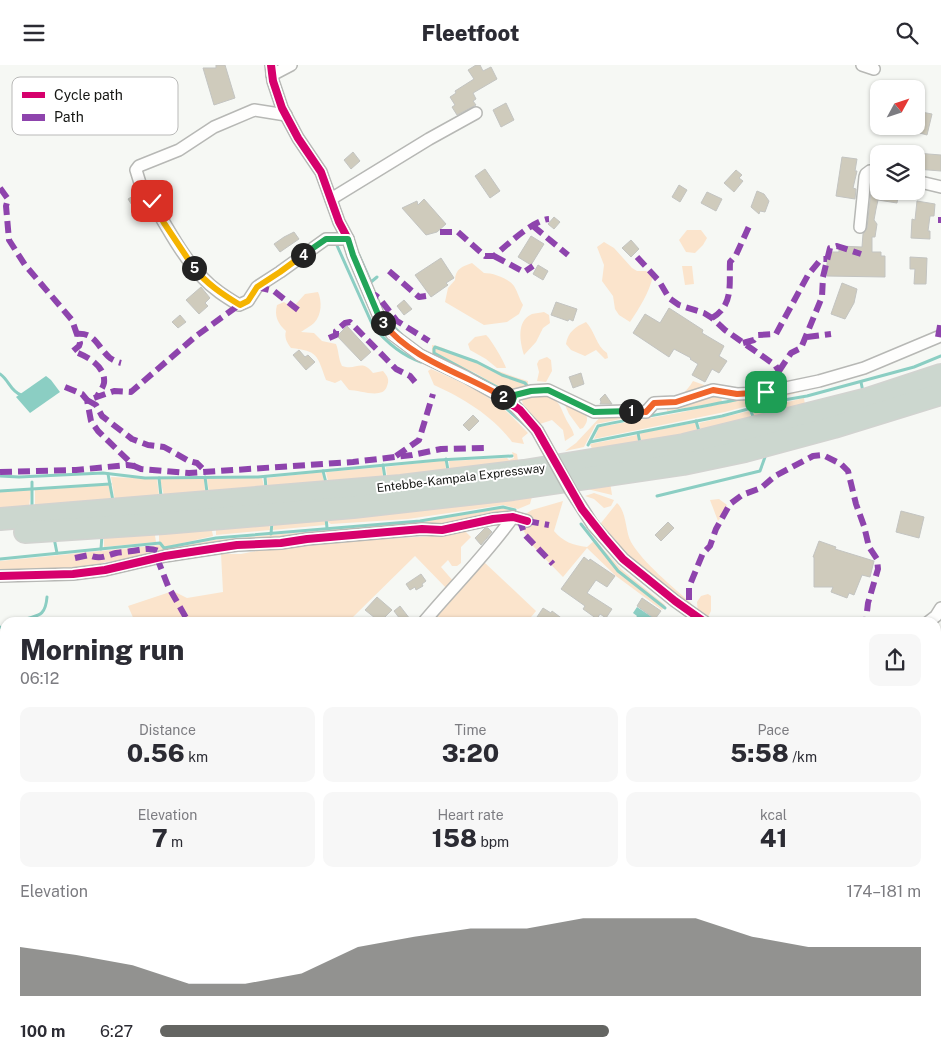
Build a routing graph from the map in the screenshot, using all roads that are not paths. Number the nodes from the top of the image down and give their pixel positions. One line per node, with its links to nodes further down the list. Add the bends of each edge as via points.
1 (291, 65): 4 (street)
2 (862, 65): 3 (street)
3 (874, 69)
4 (272, 70): 6 (street)
5 (476, 113): 10 (street)
6 (286, 115): 10 (street, via 321,172); 12 (street, via 254,110 214,127 186,147 138,166 140,183 188,261 220,294 240,305 248,301 257,287 326,239)
7 (870, 171): 11 (street, via 866,174)
8 (925, 183): 9 (street)
9 (941, 187)
10 (331, 199): 12 (street)
11 (860, 227)
12 (348, 239): 16 (street, via 380,319 392,334 420,355)
13 (938, 337): 16 (street, via 864,368 819,381 761,393 713,390 676,402 654,403 646,412 594,412 548,390 515,395)
14 (941, 375): 18 (highway, Entebbe-Kampala Expressway, via 868,399 684,445 514,472 401,487)
15 (941, 394): 20 (highway, Entebbe-Kampala Expressway, via 834,427 683,464 513,489 353,507)
16 (512, 403): 23 (street, bridge, via 538,430 593,525 622,559)
17 (513, 517): 19 (street); 21 (street, via 442,530 237,545 73,574); 22 (street, via 497,540)
18 (0, 519)
19 (527, 521)
20 (0, 533)
21 (0, 576)
22 (428, 617)
23 (698, 617)

